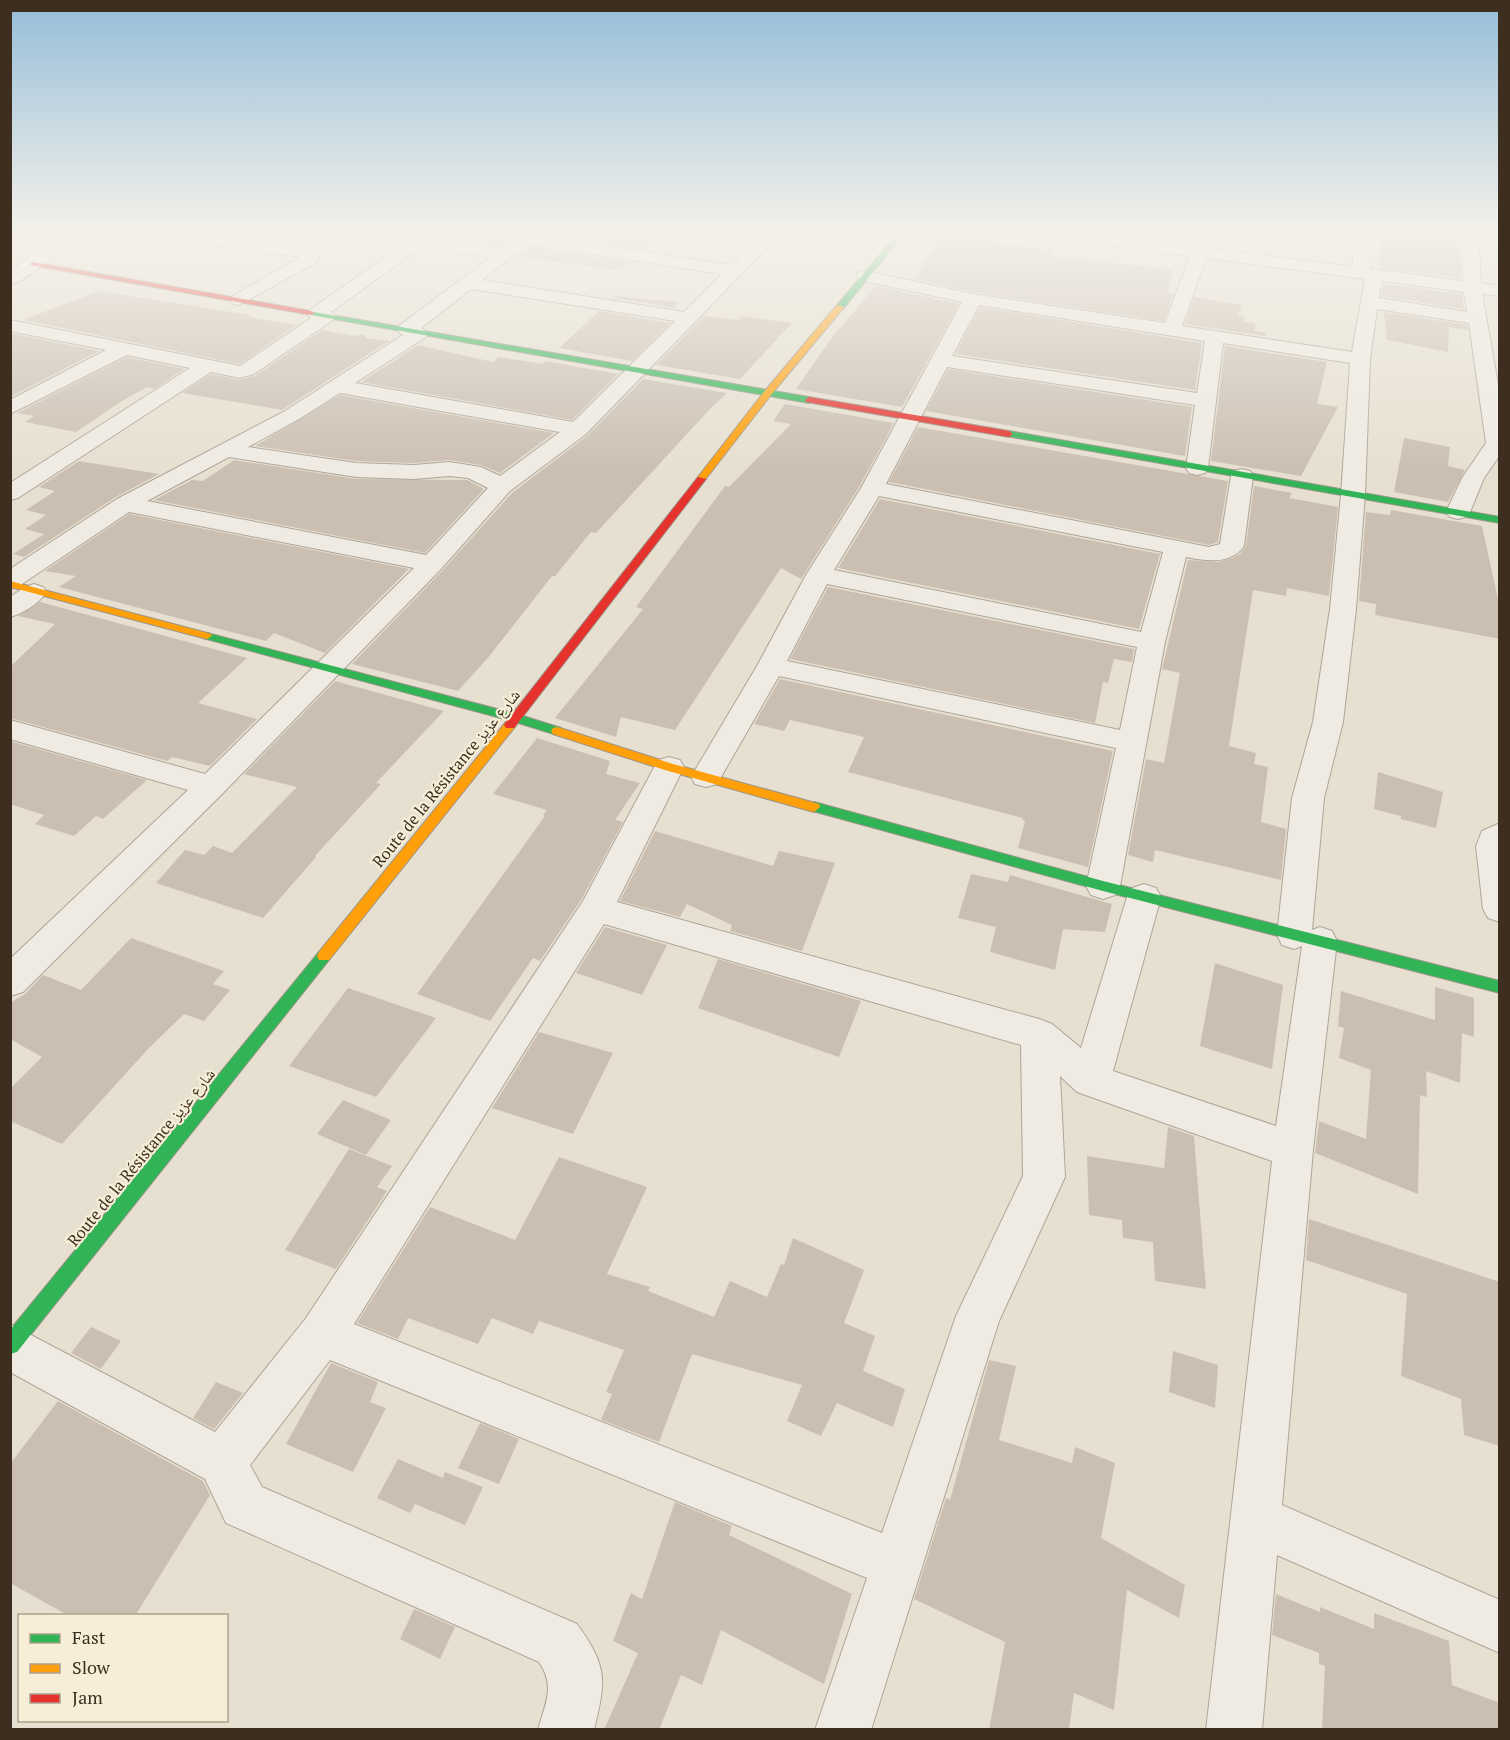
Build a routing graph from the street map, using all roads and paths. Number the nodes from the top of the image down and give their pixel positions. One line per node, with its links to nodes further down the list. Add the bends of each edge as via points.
1 (301, 311): 13 (street)
2 (326, 311): 13 (street)
3 (436, 311): 18 (street)
4 (646, 311): 14 (street)
5 (696, 311): 14 (street)
6 (836, 311): 27 (street, Route de la Résistance شارع عزيز)
7 (967, 311): 22 (street)
8 (1054, 311): 16 (street)
9 (1178, 311): 16 (street)
10 (1368, 311): 21 (street)
11 (1409, 311): 17 (street)
12 (1479, 311): 17 (street)
13 (322, 315): 18 (street); 23 (street, via 247,370 232,372)
14 (689, 318): 24 (street)
15 (10, 325): 20 (street)
16 (1172, 329): 19 (street)
17 (1485, 329): 26 (street)
18 (413, 331): 24 (street); 25 (street)
19 (1215, 336): 21 (street); 28 (street)
20 (125, 348): 23 (street); 29 (street)
21 (1360, 359): 39 (street)
22 (941, 360): 28 (street); 30 (street)
23 (208, 365): 38 (street)
24 (638, 371): 27 (street); 31 (street)
25 (336, 386): 31 (street); 33 (street, via 292,415)
26 (1494, 393): 32 (street)
27 (767, 394): 30 (street); 51 (street, Route de la Résistance شارع عزيز)
28 (1206, 401): 34 (street)
29 (15, 402)
30 (912, 418): 34 (street); 37 (street)
31 (578, 429): 36 (street)
32 (1498, 444): 41 (street, via 1473,478)
33 (225, 450): 36 (street, via 356,470 473,472); 40 (street)
34 (1197, 468): 35 (street)
35 (1242, 476): 39 (street); 43 (street, via 1232,546 1209,554)
36 (502, 486): 44 (street)
37 (872, 488): 43 (street); 45 (street)
38 (10, 493)
39 (1353, 495): 41 (street); 62 (street, via 1328,722 1308,798)
40 (125, 504): 44 (street); 46 (street)
41 (1458, 512): 42 (street)
42 (1500, 520)
43 (1176, 548): 48 (street)
44 (432, 564): 50 (street)
45 (819, 575): 48 (street); 49 (street)
46 (18, 586): 47 (street); 50 (street)
47 (10, 609)
48 (1152, 642): 53 (street)
49 (771, 666): 53 (street); 55 (street)
50 (325, 669): 51 (street); 56 (street)
51 (516, 718): 54 (street); 70 (street, Route de la Résistance شارع عزيز)
52 (10, 729): 56 (street)
53 (1132, 742): 58 (street)
54 (669, 767): 55 (street); 60 (street)
55 (706, 777): 58 (street)
56 (211, 786): 63 (street)
57 (1500, 834): 61 (street, via 1493,839 1492,846)
58 (1102, 886): 59 (street)
59 (1144, 897): 62 (street); 67 (street)
60 (596, 909): 66 (street); 69 (street)
61 (1500, 909)
62 (1307, 938): 65 (street); 68 (street)
63 (26, 947): 64 (street)
64 (10, 982)
65 (1500, 987)
66 (1039, 1035): 67 (street); 73 (street, via 1044,1177 978,1316)
67 (1091, 1080): 68 (street)
68 (1293, 1150): 72 (street)
69 (322, 1334): 71 (street); 73 (street)
70 (10, 1346): 71 (street)
71 (222, 1462): 75 (street, via 244,1505 558,1643 574,1666 576,1689)
72 (1255, 1519): 74 (street); 77 (street)
73 (895, 1564): 76 (street)
74 (1500, 1627)
75 (566, 1730)
76 (843, 1730)
77 (1234, 1730)

